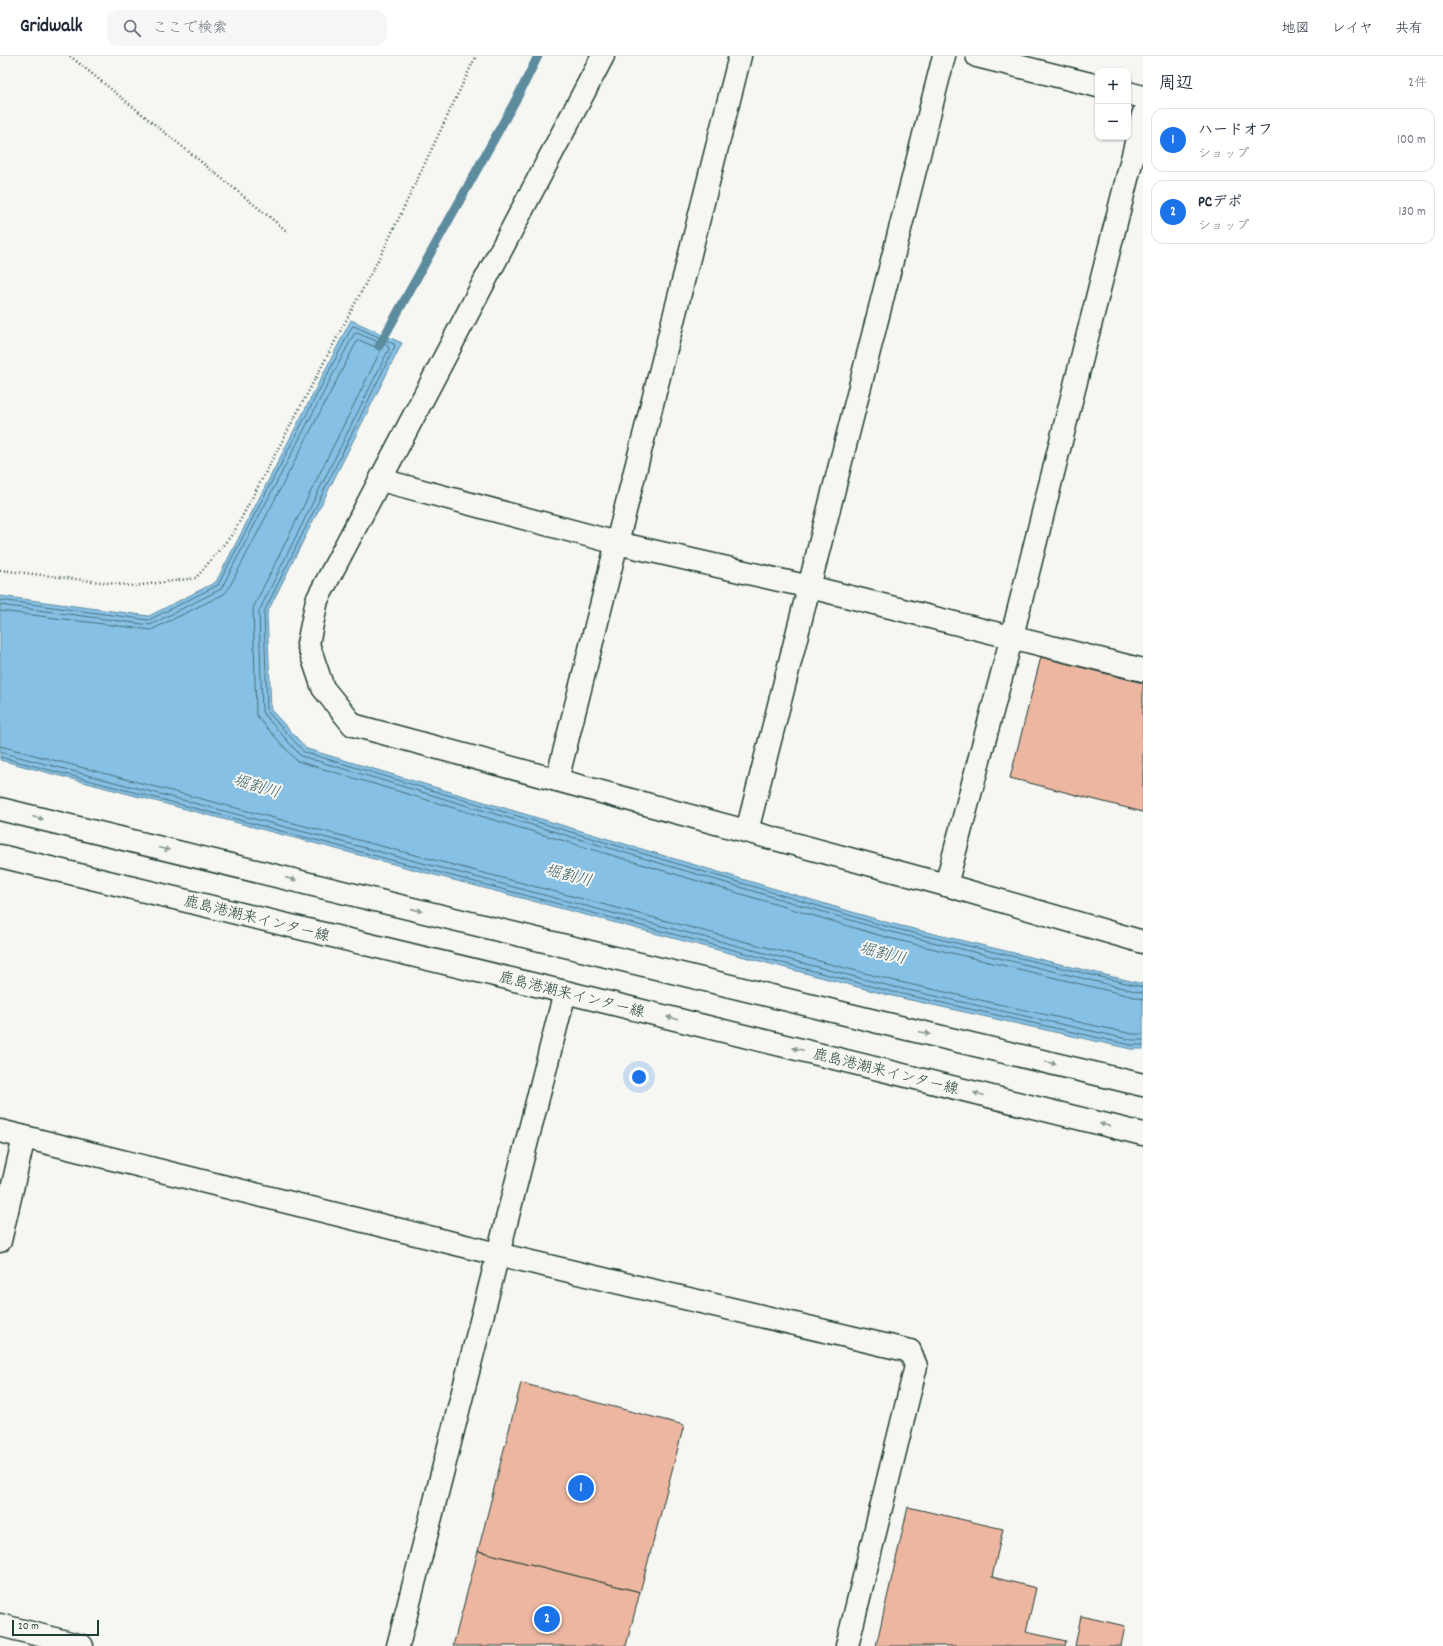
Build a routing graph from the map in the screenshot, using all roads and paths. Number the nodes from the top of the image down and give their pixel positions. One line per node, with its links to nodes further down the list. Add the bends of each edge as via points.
1 (70, 56): 11 (path)
2 (476, 56): 14 (path, via 386,245 234,532 196,578 134,586)
3 (603, 56): 12 (street)
4 (740, 56): 13 (street)
5 (944, 56): 15 (street)
6 (977, 56): 7 (street)
7 (1095, 85)
8 (1131, 95): 9 (street)
9 (1143, 97)
10 (1143, 115): 16 (street)
11 (288, 232)
12 (381, 480): 13 (street); 18 (street, via 317,600 308,644 323,688 353,725)
13 (617, 543): 15 (street); 18 (street)
14 (0, 570)
15 (810, 587): 16 (street); 20 (street)
16 (1012, 636): 17 (street); 22 (street)
17 (1143, 670)
18 (558, 780): 20 (street)
19 (0, 809): 25 (street, one-way to 25)
20 (747, 831): 22 (street)
21 (0, 856): 24 (street, 鹿島港潮来インター線)
22 (946, 885): 23 (street)
23 (1143, 942)
24 (565, 992): 27 (street, 鹿島港潮来インター線, one-way to 24); 30 (street)
25 (1143, 1085)
26 (0, 1132): 28 (street)
27 (1143, 1134)
28 (24, 1137): 29 (street); 30 (street)
29 (0, 1241)
30 (498, 1254): 33 (street); 34 (street, via 910,1351 916,1366)
31 (0, 1625): 32 (street)
32 (82, 1646)
33 (398, 1646)
34 (847, 1646)

